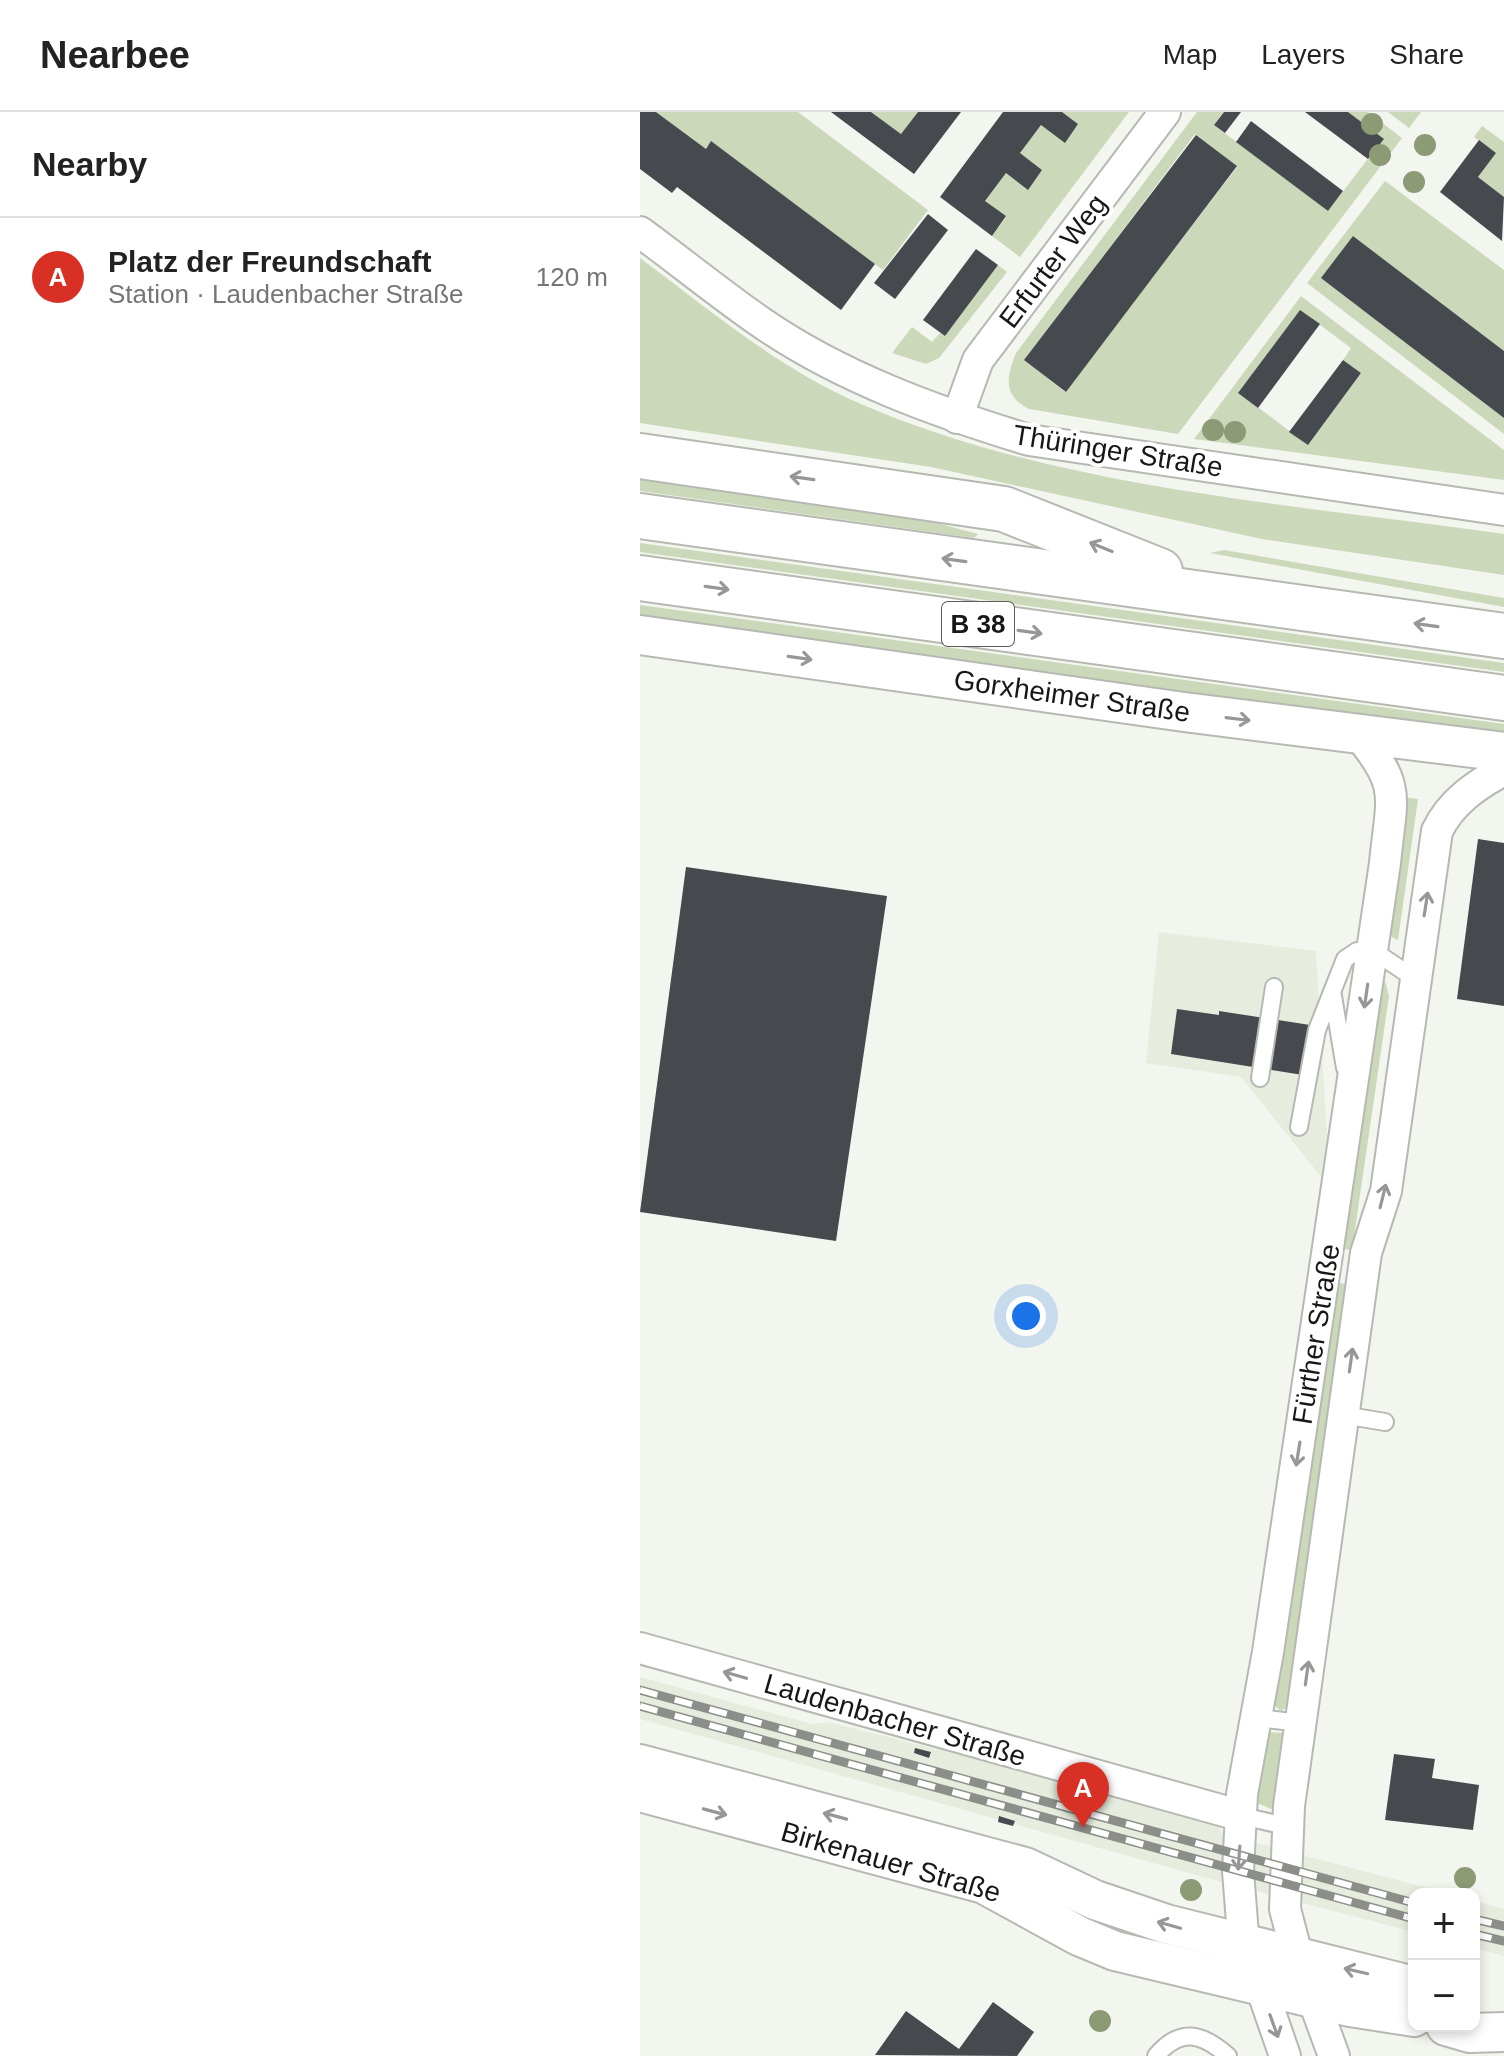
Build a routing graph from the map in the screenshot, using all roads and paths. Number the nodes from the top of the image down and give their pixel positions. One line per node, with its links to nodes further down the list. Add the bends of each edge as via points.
1 (1165, 112): 3 (street, Erfurter Weg, via 978,360)
2 (640, 232): 3 (street, Thüringer Straße, via 764,324 866,381)
3 (957, 418): 5 (street, Thüringer Straße, via 1029,440)
4 (640, 456): 8 (highway, one-way to 4, via 1004,509)
5 (1504, 510)
6 (640, 516): 8 (highway, B 38, one-way to 6)
7 (640, 578): 11 (highway, B 38, one-way to 11)
8 (1225, 597): 10 (highway, B 38, one-way to 8)
9 (640, 635): 12 (street, Gorxheimer Straße, one-way to 12)
10 (1504, 636)
11 (1504, 698)
12 (1358, 734): 13 (street, Gorxheimer Straße); 15 (street, Fürther Straße, via 1384,765 1392,786)
13 (1504, 752)
14 (1504, 770): 16 (street, one-way to 14, via 1437,831 1461,798)
15 (1372, 950): 16 (lane); 18 (lane, via 1345,959); 20 (street, Fürther Straße, one-way to 20)
16 (1414, 978): 22 (street, Fürther Straße, one-way to 16, via 1364,1271 1386,1191)
17 (1274, 987): 19 (lane)
18 (1333, 995): 20 (lane); 21 (lane, via 1317,1030)
19 (1260, 1078)
20 (1351, 1101): 25 (street, Fürther Straße, one-way to 25)
21 (1299, 1127)
22 (1343, 1415): 23 (lane); 26 (street, Fürther Straße, one-way to 22)
23 (1385, 1422)
24 (640, 1648): 29 (street, Laudenbacher Straße, one-way to 24)
25 (1258, 1718): 26 (lane); 29 (street, Fürther Straße)
26 (1300, 1723): 30 (street, Fürther Straße)
27 (640, 1764): 31 (street, Birkenauer Straße, one-way to 27, via 1095,1900 1025,1867)
28 (640, 1792): 34 (street, Birkenauer Straße, one-way to 34, via 984,1884 1115,1951)
29 (1242, 1816): 30 (lane, Laudenbacher Straße); 31 (street, Fürther Straße, one-way to 31, via 1238,1899)
30 (1290, 1827): 32 (street, Fürther Straße, via 1285,1909)
31 (1245, 1943): 32 (street, Birkenauer Straße); 34 (street, Fürther Straße)
32 (1297, 1955): 33 (street, Birkenauer Straße, one-way to 32); 35 (street, Fürther Straße)
33 (1408, 1984)
34 (1260, 1986): 35 (street, Birkenauer Straße); 43 (street, Fürther Straße, one-way to 43)
35 (1314, 1999): 37 (street, Birkenauer Straße); 44 (street, Fürther Straße)
36 (1480, 2007): 38 (street)
37 (1408, 2016)
38 (1504, 2017)
39 (1467, 2032): 40 (street)
40 (1504, 2032)
41 (1156, 2056): 42 (lane, via 1171,2039 1183,2036 1208,2040)
42 (1228, 2056)
43 (1285, 2056)
44 (1334, 2056)

